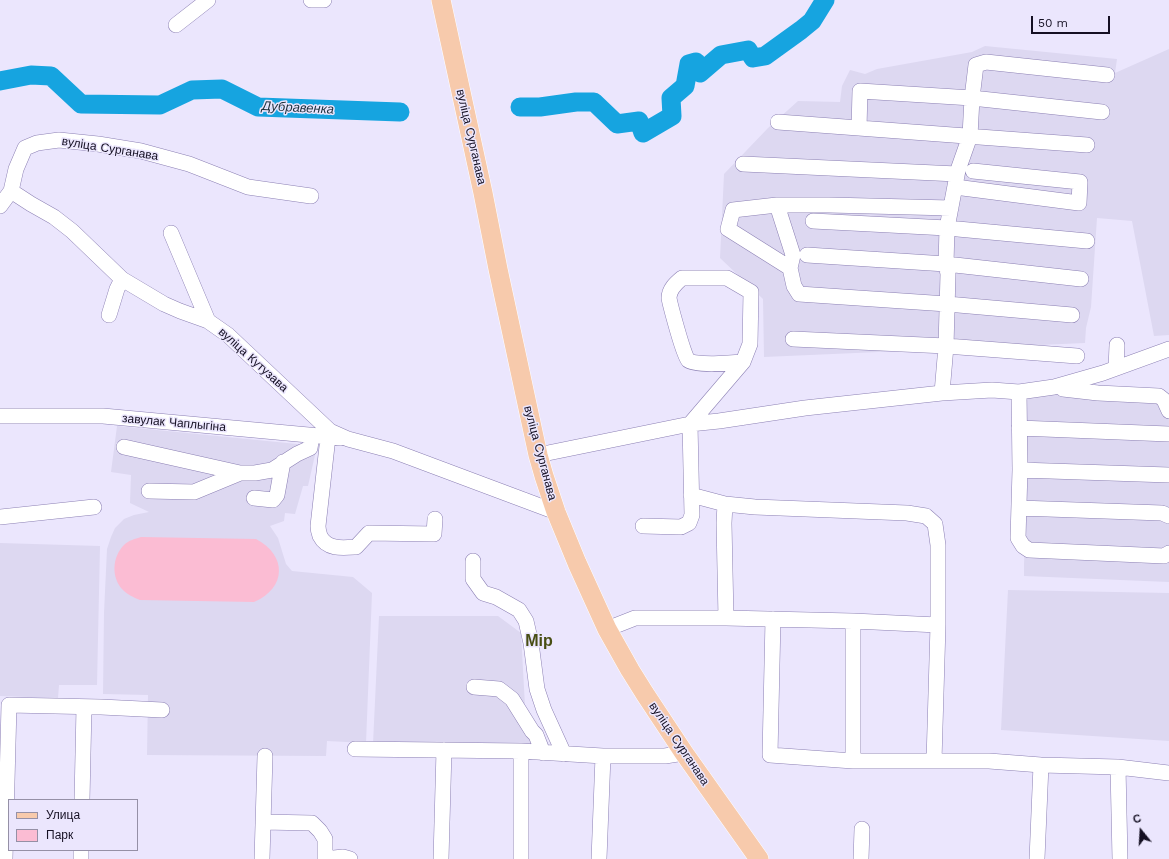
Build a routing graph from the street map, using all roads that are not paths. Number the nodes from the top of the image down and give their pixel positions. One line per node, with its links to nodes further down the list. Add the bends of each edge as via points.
1 (208, 0): 5 (street)
2 (311, 0): 3 (street)
3 (324, 0)
4 (441, 0): 57 (main road, вуліца Сурганава)
5 (176, 25)
6 (1107, 75): 7 (street, via 986,62 976,65)
7 (972, 98): 8 (street); 10 (street, via 860,91); 11 (street)
8 (1102, 112)
9 (778, 122): 10 (street)
10 (859, 128): 11 (street)
11 (970, 136): 12 (street); 17 (street)
12 (1087, 145)
13 (743, 164): 17 (street)
14 (973, 171): 15 (street)
15 (1004, 174): 16 (street); 19 (street)
16 (1045, 178): 21 (street); 21 (street, via 1080,182 1079,203)
17 (956, 181): 19 (street); 24 (street)
18 (11, 191): 20 (street, вуліца Сурганава, via 16,169 25,148 37,143 59,140 141,151 189,164 248,187); 23 (street); 32 (street, вуліца Кутузава, via 72,231)
19 (1001, 193): 21 (street)
20 (310, 196)
21 (1043, 199)
22 (777, 205): 24 (street); 31 (street, via 793,255); 31 (street, via 733,210 728,229)
23 (0, 206)
24 (951, 208): 26 (street)
25 (813, 221): 26 (street)
26 (947, 228): 28 (street); 30 (street)
27 (171, 233): 37 (street)
28 (1086, 241)
29 (807, 255): 30 (street)
30 (946, 264): 33 (street); 34 (street)
31 (790, 268): 34 (street, via 794,286 799,294)
32 (122, 279): 35 (street); 37 (street, вуліца Кутузава, via 164,304)
33 (1081, 279)
34 (947, 304): 36 (street); 40 (street)
35 (110, 315)
36 (1072, 315)
37 (208, 321): 55 (street, вуліца Кутузава, via 228,335 330,431)
38 (793, 339): 40 (street)
39 (1117, 345): 44 (street)
40 (946, 346): 42 (street); 47 (street)
41 (1169, 349): 44 (street)
42 (1077, 356)
43 (743, 362): 43 (street, via 696,364 688,360 669,297 674,285 682,278 727,278 751,292 750,344); 50 (street)
44 (1116, 368): 45 (street)
45 (1054, 388): 46 (street); 48 (street, via 1159,396)
46 (1019, 392): 47 (street, via 992,390); 51 (street)
47 (942, 393): 50 (street)
48 (1169, 411)
49 (0, 416): 53 (street, завулак Чаплыгіна, via 103,416)
50 (690, 424): 57 (street); 63 (street)
51 (1019, 428): 52 (street); 59 (street)
52 (1169, 434)
53 (312, 436): 54 (street, завулак Чаплыгіна); 58 (street, via 310,448)
54 (328, 438): 55 (street, завулак Чаплыгіна); 71 (street, via 318,526 320,536 325,541 333,547 356,547 369,533 434,534)
55 (348, 439): 68 (street, вуліца Кутузава, via 394,451)
56 (124, 447): 60 (street)
57 (538, 455): 68 (main road, вуліца Сурганава)
58 (283, 462): 60 (street, via 272,470); 64 (street, via 277,495 272,500)
59 (1020, 470): 61 (street); 67 (street)
60 (240, 473): 62 (street, via 194,492)
61 (1169, 475)
62 (150, 489)
63 (691, 495): 65 (street); 72 (street, via 692,515 689,523 681,527)
64 (254, 498)
65 (725, 504): 75 (street); 78 (street, via 926,516 935,524 938,545)
66 (94, 507): 70 (street)
67 (1018, 508): 69 (street, via 1162,513); 73 (street, via 1018,538 1029,550 1164,556)
68 (556, 512): 79 (main road, вуліца Сурганава)
69 (1169, 516)
70 (0, 517)
71 (435, 519)
72 (643, 526)
73 (1169, 553)
74 (473, 560): 89 (street, via 473,579 483,593 519,610 526,621 537,689)
75 (726, 618): 76 (street); 79 (street, via 635,618)
76 (773, 619): 77 (street); 92 (street, via 770,755)
77 (853, 621): 78 (street); 92 (street)
78 (938, 625): 93 (street)
79 (607, 629): 88 (main road, вуліца Сурганава, via 630,670)
80 (474, 687): 87 (street, via 499,689 512,699 536,735)
81 (84, 707): 82 (street); 83 (street, via 9,705); 97 (street)
82 (162, 710)
83 (4, 743): 100 (street)
84 (355, 750): 85 (street)
85 (444, 750): 86 (street); 104 (street)
86 (521, 751): 87 (street); 105 (street)
87 (543, 753): 89 (street)
88 (684, 753): 91 (street, via 665,756); 107 (main road, вуліца Сурганава)
89 (564, 754): 91 (street)
90 (265, 756): 98 (street)
91 (603, 756): 106 (street)
92 (853, 761): 93 (street)
93 (934, 761): 94 (street, via 989,761)
94 (1041, 765): 95 (street); 109 (street)
95 (1118, 767): 96 (street); 110 (street)
96 (1169, 773)
97 (82, 799)
98 (263, 822): 101 (street); 102 (street, via 312,823 325,840)
99 (862, 829): 108 (street)
100 (5, 859)
101 (262, 859)
102 (325, 859): 103 (street)
103 (350, 859)
104 (441, 859)
105 (521, 859)
106 (599, 859)
107 (759, 859)
108 (860, 859)
109 (1038, 859)
110 (1120, 859)

